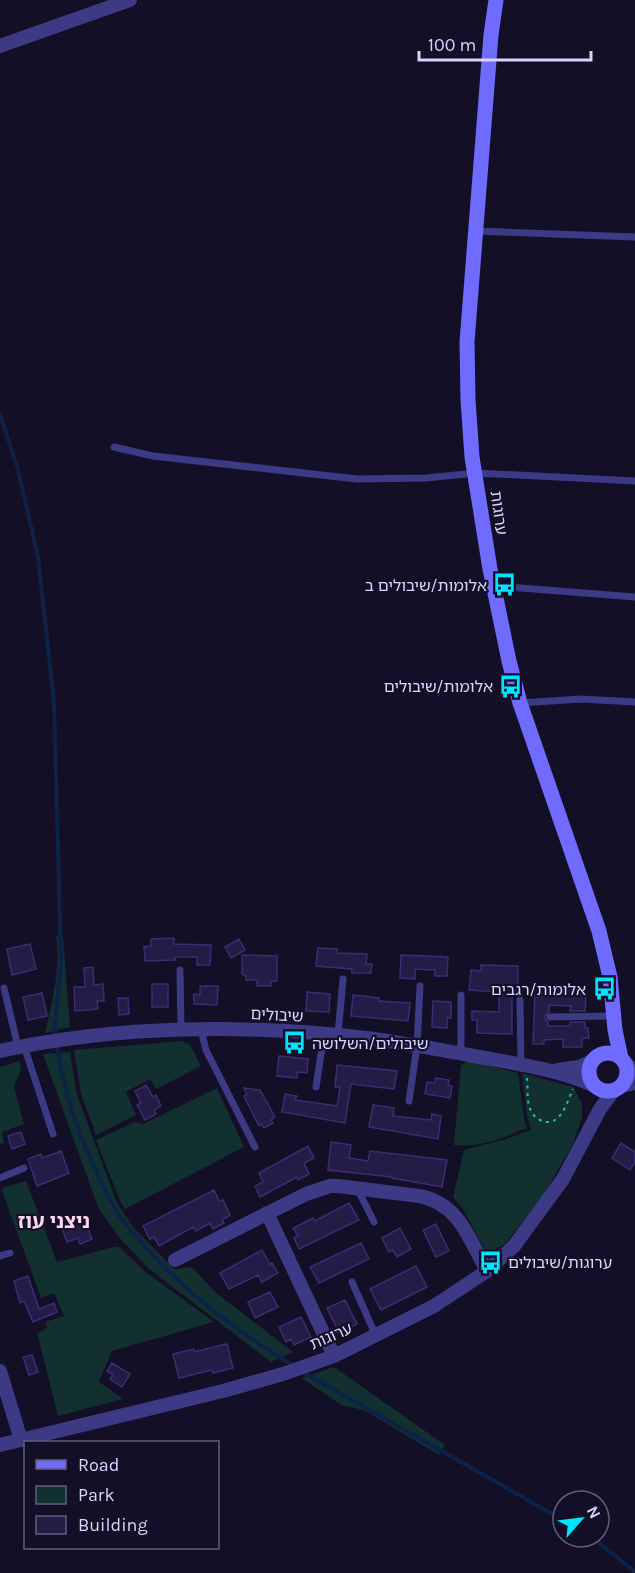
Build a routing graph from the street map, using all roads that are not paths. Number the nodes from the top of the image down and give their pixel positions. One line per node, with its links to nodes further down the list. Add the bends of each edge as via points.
1 (130, 0): 3 (street)
2 (496, 0): 4 (street, ערוגות)
3 (0, 46)
4 (476, 231): 5 (lane); 7 (street, ערוגות, via 467,342 469,422)
5 (635, 237)
6 (114, 447): 7 (lane, via 153,456 357,479)
7 (476, 473): 8 (lane); 9 (street, ערוגות)
8 (635, 481)
9 (493, 585): 10 (lane); 12 (street, ערוגות)
10 (635, 597)
11 (635, 702): 12 (lane, via 581,699)
12 (520, 703): 19 (street, ערוגות, via 599,931 610,977)
13 (180, 970): 21 (lane)
14 (343, 979): 23 (lane)
15 (420, 986): 24 (lane)
16 (4, 988): 25 (lane)
17 (461, 995): 27 (lane)
18 (520, 1000): 30 (lane)
19 (613, 1015): 20 (lane); 28 (street, ערוגות, via 608,1039); 29 (street, ערוגות)
20 (550, 1017)
21 (181, 1030): 22 (street, שיבולים); 25 (street, שיבולים, via 105,1034)
22 (201, 1030): 23 (street, שיבולים); 38 (lane, via 206,1050)
23 (331, 1035): 24 (street, שיבולים); 34 (lane)
24 (417, 1046): 27 (street, שיבולים); 35 (lane)
25 (21, 1047): 26 (street, שיבולים); 37 (lane)
26 (0, 1051)
27 (461, 1054): 30 (street, שיבולים)
28 (594, 1059): 29 (street, via 610,1053); 31 (street, שיבולים, via 572,1069); 32 (street, via 589,1075)
29 (626, 1064): 33 (street)
30 (524, 1066): 31 (street, שיבולים)
31 (550, 1071): 32 (street, שיבולים)
32 (594, 1086): 33 (street, via 608,1092); 36 (street, ערוגות)
33 (623, 1086): 36 (street, ערוגות, via 600,1109)
34 (316, 1087)
35 (409, 1101)
36 (592, 1125): 47 (street, ערוגות, via 573,1164 533,1223)
37 (53, 1134)
38 (255, 1147)
39 (24, 1168): 40 (lane)
40 (0, 1178)
41 (357, 1188): 42 (street, via 319,1189); 43 (lane); 47 (street, via 429,1198 446,1206)
42 (267, 1214): 46 (street); 50 (street)
43 (375, 1222)
44 (10, 1254): 45 (lane)
45 (0, 1256)
46 (176, 1260)
47 (487, 1271): 49 (street, ערוגות, via 434,1306)
48 (352, 1282): 49 (lane)
49 (376, 1336): 50 (street, ערוגות)
50 (334, 1356): 52 (street, ערוגות, via 259,1381)
51 (0, 1371): 52 (street)
52 (21, 1440): 53 (street, ערוגות)
53 (0, 1445)

